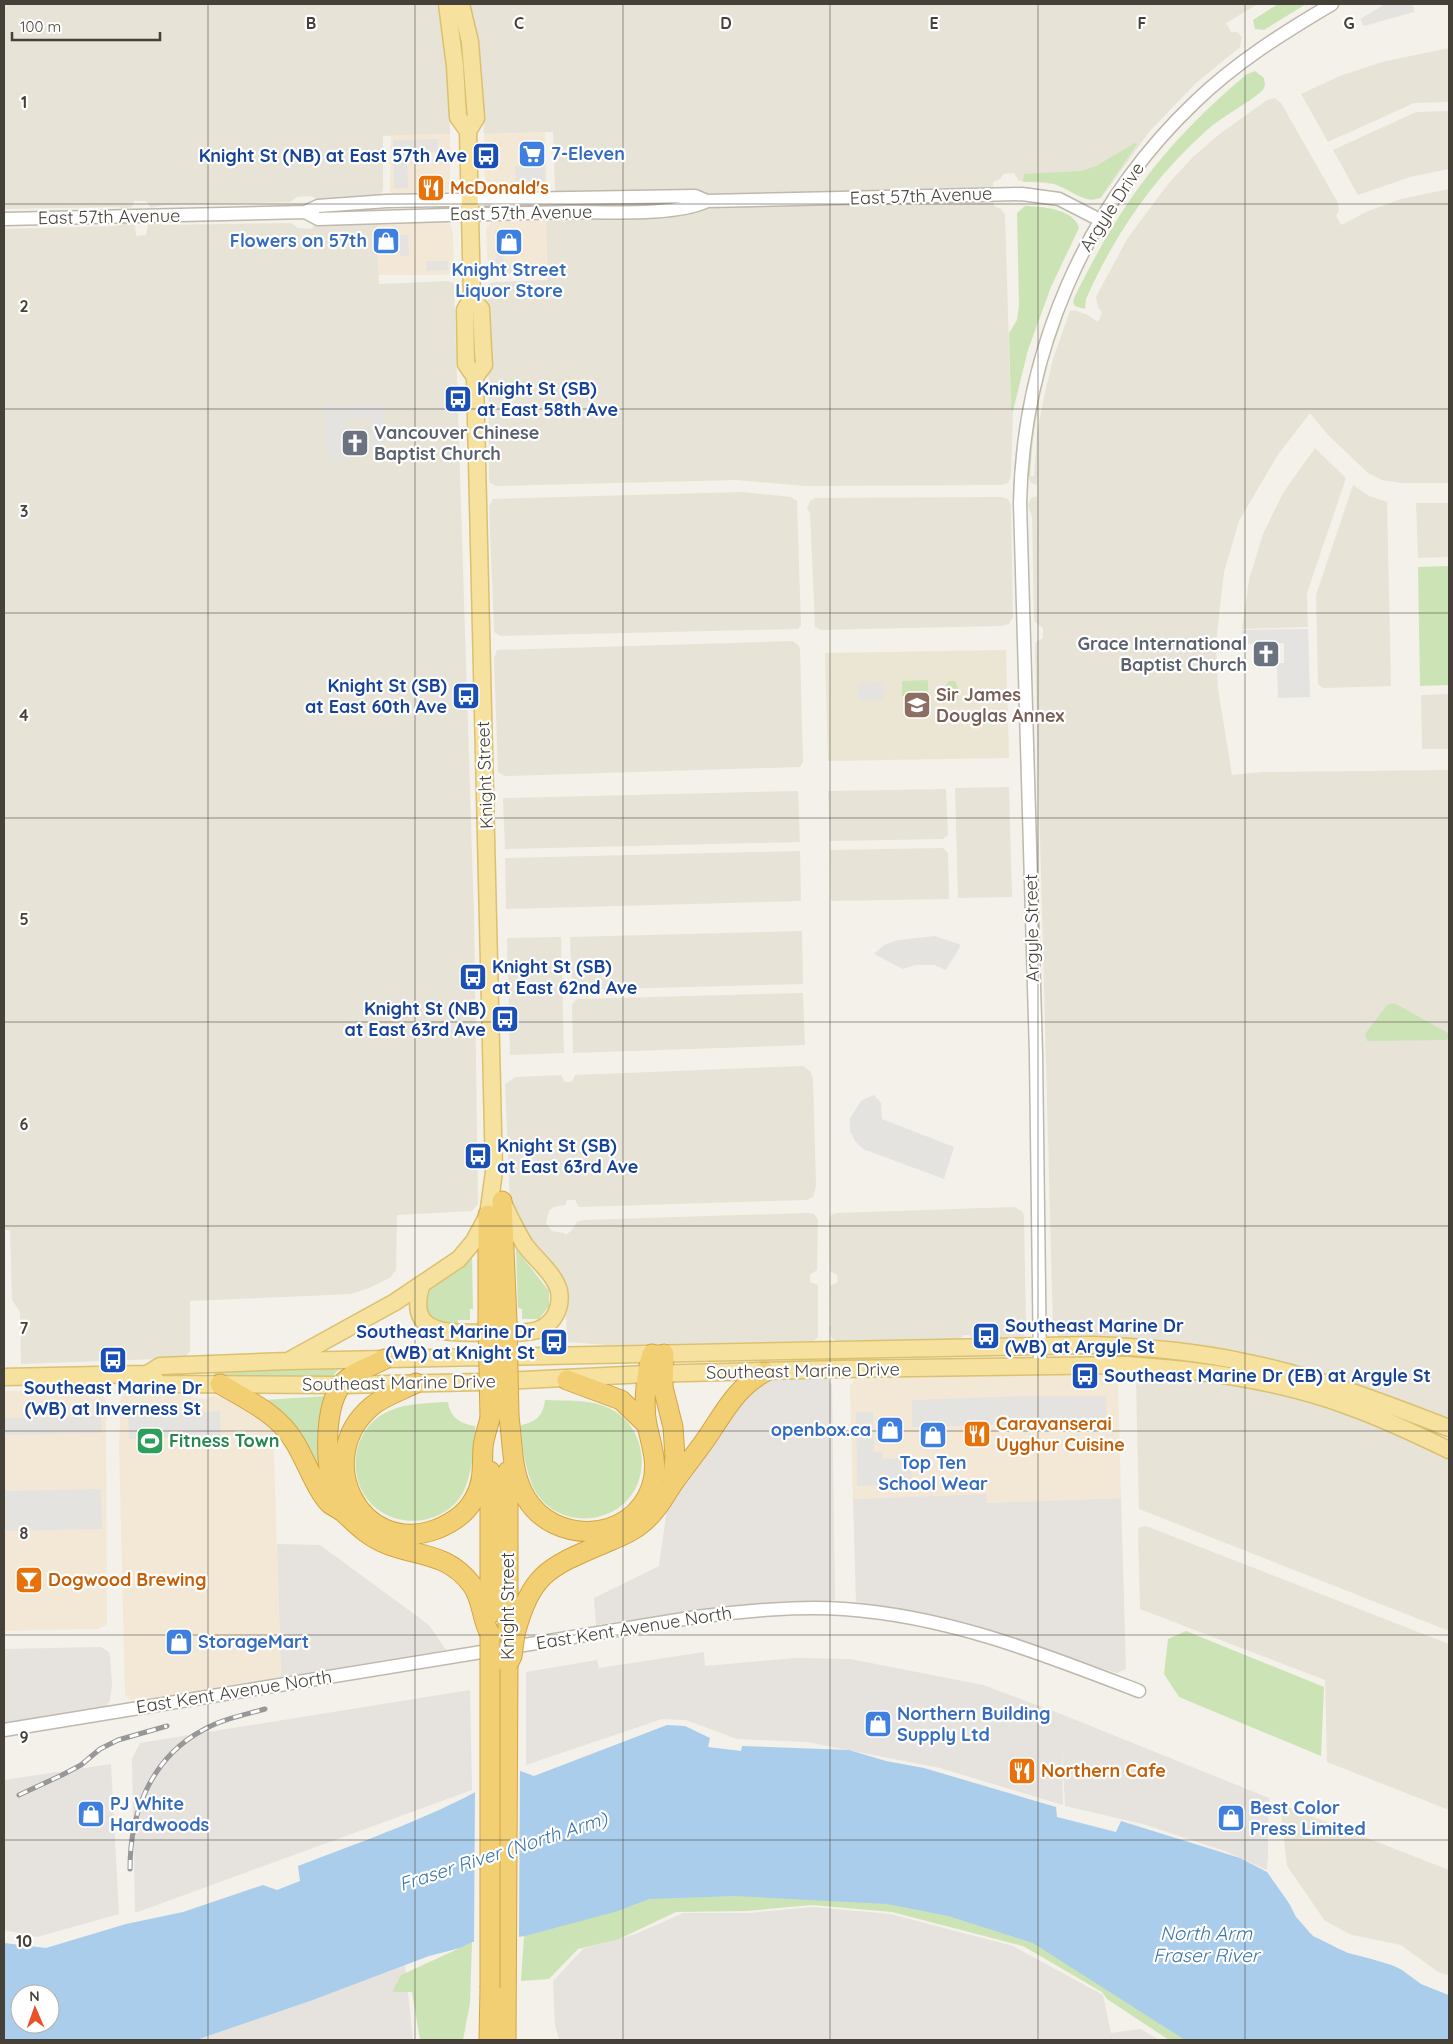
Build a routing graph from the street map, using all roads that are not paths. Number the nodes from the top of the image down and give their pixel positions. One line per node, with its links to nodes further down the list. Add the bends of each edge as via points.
1 (447, 4): 4 (main road, Knight Street, via 458,117)
2 (461, 4): 4 (main road, Knight Street, via 470,42 476,108 476,118)
3 (1332, 4): 7 (street, Argyle Drive, via 1259,50 1194,102 1151,148)
4 (468, 131): 5 (main road, Knight Street)
5 (470, 207): 6 (street, East 57th Avenue, via 318,219 305,212); 7 (street, East 57th Avenue, via 638,211 695,207 707,201 1028,194 1058,199); 9 (main road, Knight Street, via 472,297 464,310 466,364 475,378)
6 (4, 219)
7 (1100, 220): 8 (street, Argyle Drive, via 1067,285 1043,353 1027,418)
8 (1020, 491): 14 (street, Argyle Street, via 1036,1063)
9 (494, 1172): 10 (main road, Knight Street); 11 (main road, Knight Street)
10 (502, 1201): 12 (main road, via 523,1242 559,1291 558,1312 549,1323 536,1330 496,1333 435,1330 426,1324 418,1307); 13 (highway, Knight Street)
11 (488, 1215): 12 (main road, via 474,1241 459,1259); 13 (highway, Knight Street)
12 (421, 1286): 17 (main road)
13 (498, 1321): 27 (highway, Knight Street, bridge); 28 (highway, Knight Street, bridge)
14 (1040, 1345): 15 (main road, Southeast Marine Drive); 18 (street, Argyle Street); 30 (main road, Southeast Marine Drive, via 1127,1347 1243,1362 1310,1378)
15 (658, 1354): 16 (main road, Southeast Marine Drive); 21 (highway)
16 (385, 1360): 17 (main road, Southeast Marine Drive); 26 (highway, via 352,1375)
17 (288, 1361): 20 (main road, Southeast Marine Drive, via 160,1366)
18 (1040, 1366): 19 (main road, Southeast Marine Drive); 31 (main road, Southeast Marine Drive, via 1127,1364 1244,1378 1346,1405)
19 (765, 1372): 21 (main road, Southeast Marine Drive); 32 (highway, via 747,1383 731,1401)
20 (147, 1374): 22 (main road, Southeast Marine Drive); 25 (main road, Southeast Marine Drive, via 160,1384)
21 (655, 1374): 23 (main road, Southeast Marine Drive); 29 (highway); 32 (highway, via 663,1387 673,1427)
22 (4, 1377)
23 (567, 1380): 24 (main road, Southeast Marine Drive); 29 (highway, via 621,1400)
24 (416, 1383): 26 (main road, Southeast Marine Drive); 28 (highway, via 374,1404 353,1429 346,1446 343,1465 351,1496 358,1508 382,1527 395,1532 420,1533 450,1524 460,1516 480,1487)
25 (220, 1384): 26 (main road, Southeast Marine Drive); 33 (highway, via 257,1405 282,1425 329,1504)
26 (342, 1385): 33 (highway, via 330,1427 327,1458 331,1482)
27 (509, 1417): 29 (highway, via 515,1474 532,1508 549,1523 567,1530 589,1532 622,1522 639,1507 650,1490 656,1456); 34 (highway, Knight Street)
28 (490, 1418): 34 (highway, Knight Street)
29 (647, 1425)
30 (1449, 1428)
31 (1449, 1450)
32 (672, 1485): 34 (highway, via 662,1504 634,1530 560,1562 548,1571)
33 (342, 1512): 34 (highway, via 354,1525 388,1545 434,1556 451,1565 477,1593 484,1624)
34 (504, 1634): 37 (highway, Knight Street, bridge); 37 (highway, Knight Street, bridge, via 512,1656 508,1664)
35 (1139, 1691): 36 (street, East Kent Avenue North, via 973,1631 891,1615 807,1608 696,1617)
36 (4, 1730)
37 (498, 1995): 38 (highway, via 481,2015); 39 (highway, Knight Street); 40 (highway, Knight Street); 41 (highway, via 513,2015)
38 (476, 2040)
39 (489, 2040)
40 (506, 2040)
41 (518, 2040)

